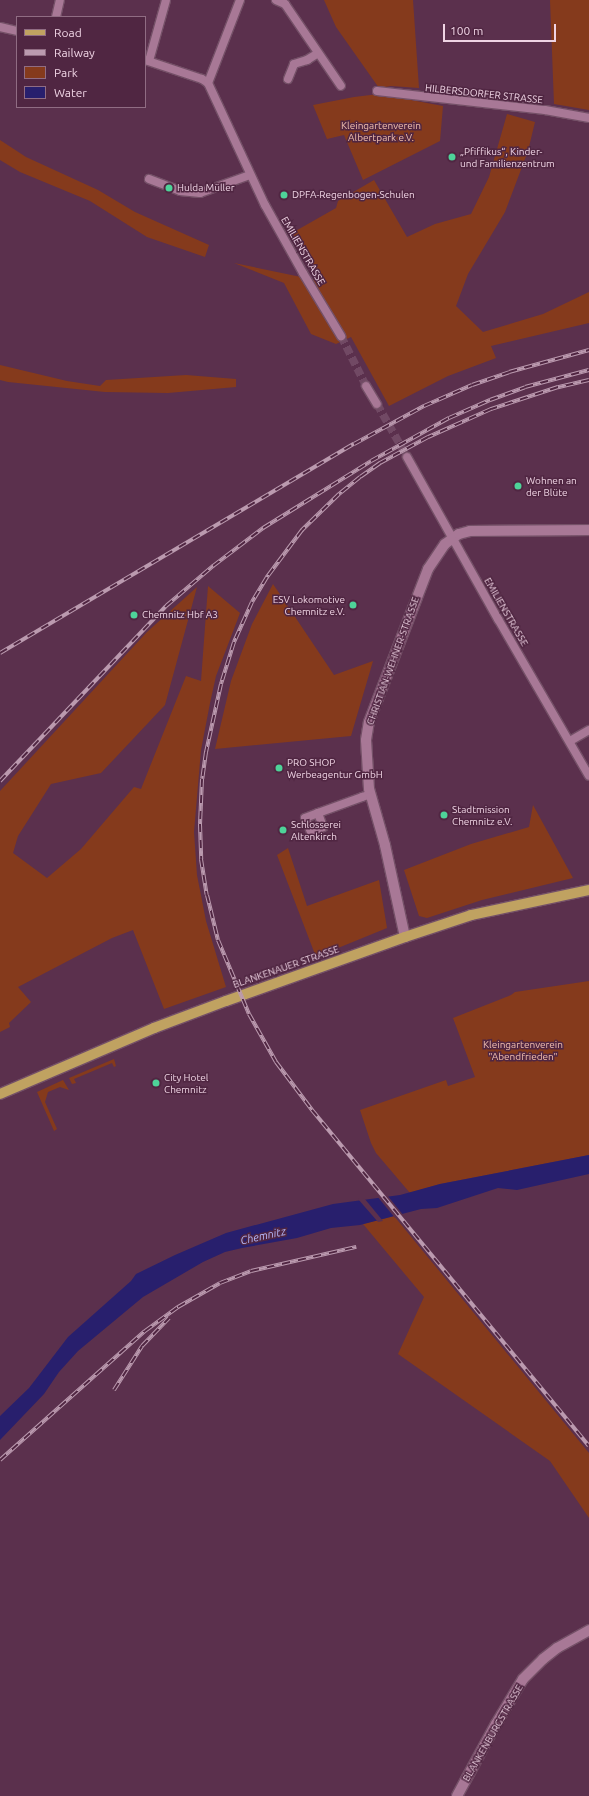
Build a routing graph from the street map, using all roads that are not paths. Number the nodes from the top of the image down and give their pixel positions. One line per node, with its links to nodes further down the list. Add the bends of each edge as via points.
1 (60, 0): 5 (street)
2 (166, 0): 9 (street)
3 (240, 0): 11 (street)
4 (276, 0): 8 (street, via 285,4)
5 (56, 16)
6 (0, 27): 7 (street)
7 (16, 31)
8 (318, 53): 10 (street, via 294,64); 12 (street)
9 (147, 60): 11 (street)
10 (288, 79)
11 (208, 83): 15 (street, EMILIENSTRASSE)
12 (341, 86)
13 (377, 91): 14 (street, HILBERSDORFER STRASSE, via 545,110)
14 (589, 118)
15 (250, 175): 16 (street, via 200,193 180,191); 17 (street, EMILIENSTRASSE, via 299,267)
16 (149, 178)
17 (341, 336)
18 (366, 386): 19 (street)
19 (377, 404)
20 (407, 457): 22 (street, EMILIENSTRASSE)
21 (589, 530): 22 (main road, via 470,531)
22 (452, 538): 24 (street, EMILIENSTRASSE); 26 (main road, CHRISTIAN-WEHNER-STRASSE, via 438,551 428,569 369,722 366,760)
23 (589, 730): 24 (street)
24 (570, 741): 25 (street, EMILIENSTRASSE)
25 (589, 776)
26 (370, 794): 27 (street); 29 (main road, CHRISTIAN-WEHNER-STRASSE, via 385,844)
27 (318, 813)
28 (589, 890): 29 (main road, BLANKENAUER STRASSE, via 471,915)
29 (405, 937): 30 (main road, BLANKENAUER STRASSE, via 226,1000)
30 (0, 1094)
31 (589, 1630): 32 (main road, BLANKENBURGSTRASSE, via 542,1659 523,1679)
32 (457, 1796)

